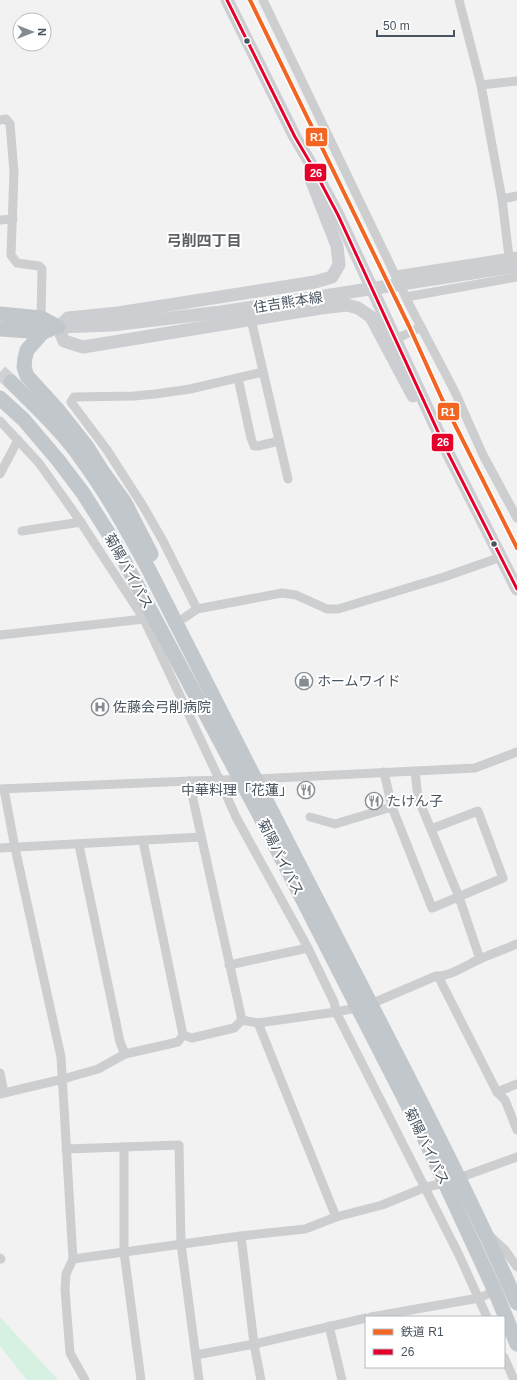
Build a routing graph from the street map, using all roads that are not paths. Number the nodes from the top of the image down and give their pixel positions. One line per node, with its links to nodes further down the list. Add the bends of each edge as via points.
1 (227, 0): 7 (main road)
2 (263, 0): 14 (street)
3 (459, 0): 5 (street)
4 (517, 81): 5 (street)
5 (481, 85): 9 (street)
6 (0, 120): 10 (street, via 6,119 11,129 14,172)
7 (295, 137): 20 (main road, via 337,246 339,265 332,277 315,282 118,313 68,318); 23 (main road, via 312,164)
8 (517, 196): 9 (street)
9 (502, 199): 12 (street)
10 (13, 218): 11 (street); 19 (street, via 12,258 19,264 39,266 42,269)
11 (0, 220)
12 (514, 260): 13 (street); 14 (street); 20 (main road, 住吉熊本線, via 221,312 112,325)
13 (517, 274)
14 (396, 275): 16 (street)
15 (517, 277): 16 (street)
16 (406, 296): 21 (street)
17 (0, 314): 19 (highway)
18 (251, 319): 20 (main road, via 82,347 64,341); 24 (street); 31 (main road, via 347,305 358,308 371,317 418,406)
19 (42, 325): 20 (highway); 22 (highway); 40 (highway, via 25,358 27,376 74,430 125,502)
20 (58, 326)
21 (421, 327): 23 (street); 34 (street, via 455,392 483,455)
22 (0, 329)
23 (396, 339): 31 (main road)
24 (263, 372): 25 (street); 30 (street)
25 (238, 378): 30 (street, via 254,446); 39 (street, via 190,389 134,396 74,397 70,402 107,450 143,506)
26 (11, 382): 43 (highway, 菊陽バイパス, via 67,440 100,486 148,568)
27 (0, 398): 48 (highway, 菊陽バイパス, via 24,420 58,460 83,493 114,542)
28 (0, 421): 29 (street)
29 (18, 440): 32 (street); 35 (street, via 39,463)
30 (279, 441): 33 (street)
31 (446, 448): 37 (main road)
32 (0, 474)
33 (288, 479)
34 (517, 518)
35 (81, 522): 36 (street); 41 (street)
36 (22, 531)
37 (501, 557): 38 (main road); 39 (street, via 338,609 327,610 296,595 282,593)
38 (517, 589)
39 (197, 609): 40 (street)
40 (184, 618): 43 (highway)
41 (144, 620): 42 (street); 50 (street)
42 (0, 634)
43 (220, 708): 47 (highway, 菊陽バイパス)
44 (517, 752): 46 (street, via 475,768)
45 (384, 772): 46 (street); 47 (street); 52 (street)
46 (415, 772): 54 (street, via 418,798)
47 (256, 779): 48 (street); 66 (highway, 菊陽バイパス)
48 (240, 780): 50 (street); 66 (highway, 菊陽バイパス)
49 (189, 781): 50 (street); 51 (street); 55 (street)
50 (220, 781): 62 (street, via 236,817)
51 (2, 789): 59 (street)
52 (392, 807): 53 (street, via 336,824); 60 (street, via 432,908)
53 (310, 818)
54 (431, 829): 60 (street); 60 (street, via 478,811 503,878)
55 (201, 838): 56 (street); 64 (street)
56 (143, 841): 57 (street); 70 (street)
57 (79, 845): 59 (street); 71 (street, via 120,1042)
58 (0, 848): 59 (street)
59 (15, 848): 73 (street, via 61,1057)
60 (459, 897): 63 (street)
61 (517, 944): 63 (street)
62 (308, 948): 64 (street); 67 (street, via 334,1002)
63 (480, 959): 65 (street, via 450,974)
64 (229, 965): 68 (street)
65 (438, 976): 66 (street); 75 (street)
66 (364, 1006): 67 (street); 81 (highway, 菊陽バイパス, via 434,1127)
67 (336, 1012): 69 (street); 82 (street)
68 (242, 1020): 69 (street); 70 (street, via 234,1028 192,1038)
69 (258, 1023): 83 (street)
70 (183, 1035): 71 (street, via 178,1042)
71 (125, 1054): 73 (street, via 98,1069)
72 (0, 1073): 76 (street)
73 (63, 1079): 76 (street); 79 (street)
74 (517, 1084): 75 (street)
75 (497, 1092): 77 (street, via 505,1100)
76 (2, 1093)
77 (517, 1130)
78 (124, 1147): 79 (street); 86 (street, via 179,1145); 87 (street)
79 (66, 1149): 88 (street)
80 (517, 1157): 81 (street)
81 (452, 1180): 82 (street); 84 (highway, 菊陽バイパス); 90 (highway, 菊陽バイパス)
82 (426, 1188): 83 (street); 91 (street)
83 (336, 1217): 85 (street, via 305,1229)
84 (484, 1230): 89 (street, via 505,1250); 92 (highway, 菊陽バイパス)
85 (241, 1236): 86 (street); 97 (street)
86 (182, 1244): 87 (street); 99 (street)
87 (124, 1252): 88 (street); 102 (street)
88 (73, 1259): 101 (street, via 66,1274 64,1290 70,1353)
89 (517, 1267)
90 (495, 1291): 91 (street); 98 (highway, 菊陽バイパス)
91 (479, 1298): 93 (street); 94 (street)
92 (517, 1304)
93 (380, 1316)
94 (487, 1316)
95 (365, 1318): 96 (street)
96 (329, 1326): 97 (street); 105 (street)
97 (254, 1344): 99 (street); 104 (street)
98 (517, 1344)
99 (196, 1355): 103 (street)
100 (505, 1359): 106 (street)
101 (85, 1380)
102 (141, 1380)
103 (199, 1380)
104 (261, 1380)
105 (342, 1380)
106 (514, 1380)

